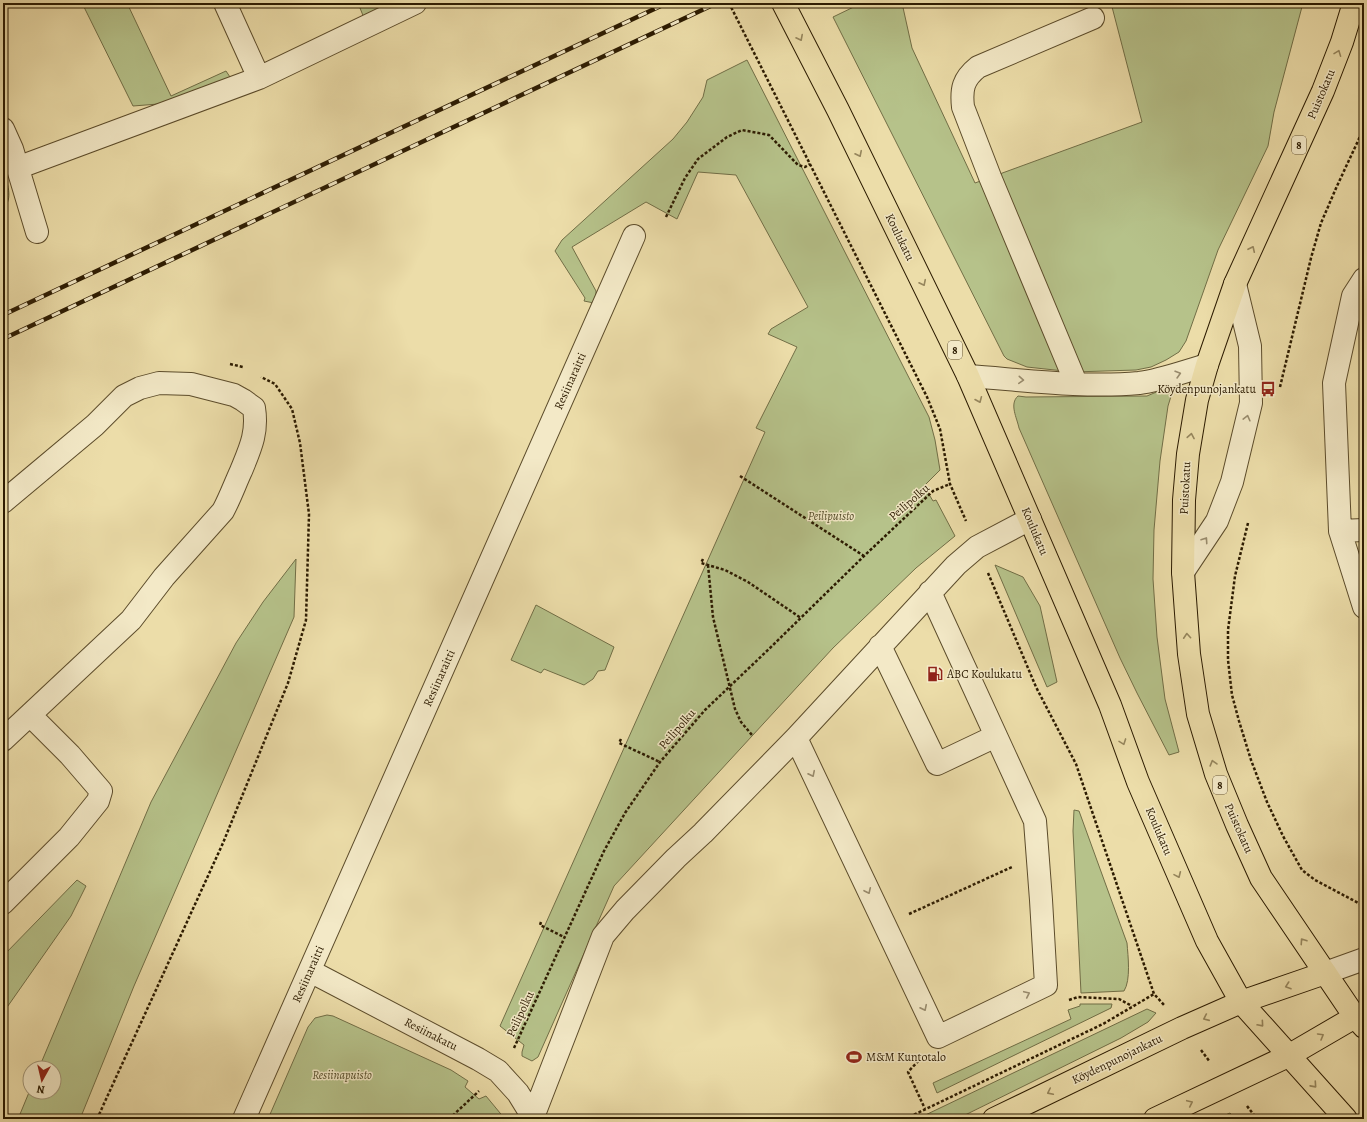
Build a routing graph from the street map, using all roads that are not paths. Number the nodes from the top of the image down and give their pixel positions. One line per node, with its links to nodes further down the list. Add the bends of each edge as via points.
1 (225, 3): 6 (street)
2 (415, 3): 6 (street)
3 (783, 3): 14 (main road, Koulukatu / 8, one-way to 14)
4 (1354, 3): 12 (main road, Puistokatu / 8, one-way to 4, via 1323,91)
5 (1093, 18): 15 (street, via 978,66 969,74 962,95 963,107 990,177)
6 (259, 78): 8 (street)
7 (3, 129): 8 (street)
8 (18, 168): 9 (street)
9 (37, 232)
10 (634, 236): 30 (street, Resiinaraitti)
11 (1364, 279): 19 (street, via 1353,296 1334,383)
12 (1235, 284): 13 (main road, Puistokatu / 8); 20 (street, one-way to 12, via 1217,521 1232,482 1251,403 1250,346)
13 (1207, 365): 15 (street, one-way to 13, via 1140,382); 20 (main road, Puistokatu / 8, one-way to 13, via 1184,500 1188,454 1197,400)
14 (968, 376): 15 (street, one-way to 15); 17 (main road, Koulukatu / 8, one-way to 17)
15 (1076, 383)
16 (3, 502): 24 (street, via 95,425 124,396 140,388 159,383 191,384 234,395 254,408 256,420 253,442 223,511 164,577 131,620)
17 (1030, 519): 21 (street, via 977,547); 32 (main road, Koulukatu / 8, one-way to 32, via 1110,705 1138,782 1175,869 1207,941)
18 (1364, 530): 19 (street)
19 (1340, 531): 22 (street)
20 (1183, 572): 31 (main road, Puistokatu / 8, one-way to 20, via 1261,878 1216,774 1198,714 1189,654)
21 (930, 592): 23 (street); 25 (street)
22 (1364, 607)
23 (880, 646): 25 (street, via 937,764); 26 (street)
24 (30, 715): 27 (street); 28 (street, via 101,790 98,801 69,837)
25 (996, 736): 26 (street, one-way to 25, via 938,1037 1046,986 1035,820)
26 (796, 738): 35 (street, via 625,910 603,936)
27 (3, 740)
28 (3, 903)
29 (1364, 959): 31 (street)
30 (310, 971): 35 (street, Resiinakatu, via 498,1072 518,1093); 36 (street, Resiinaraitti)
31 (1325, 973): 32 (main road, Köydenpunojankatu, one-way to 32); 33 (main road, 8)
32 (1241, 1002): 34 (main road, Koulukatu / 8, one-way to 34); 37 (main road, Köydenpunojankatu, one-way to 37)
33 (1361, 1018): 34 (main road, one-way to 33)
34 (1288, 1056): 38 (main road, one-way to 34); 39 (main road, 8, one-way to 39)
35 (534, 1118)
36 (244, 1119)
37 (994, 1119)
38 (1155, 1119)
39 (1346, 1119)

